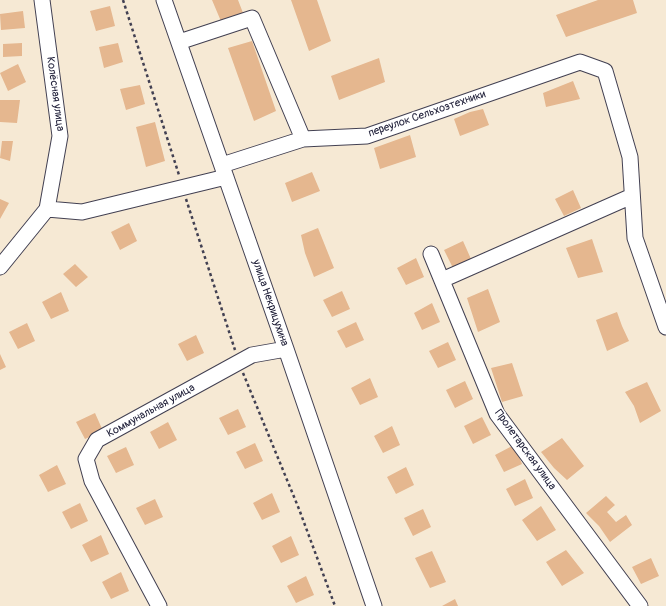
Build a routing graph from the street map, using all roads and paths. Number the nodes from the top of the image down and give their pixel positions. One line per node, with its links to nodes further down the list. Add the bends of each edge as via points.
1 (42, 0): 9 (street, Колёсная улица, via 60,136)
2 (123, 0): 7 (path)
3 (164, 0): 4 (street, улица Некрицухина)
4 (179, 42): 5 (street, via 252,18); 6 (street, улица Некрицухина)
5 (303, 139): 6 (street, переулок Сельхозтехники); 8 (street, переулок Сельхозтехники, via 367,136 580,62 606,71 630,157)
6 (224, 171): 7 (street, переулок Сельхозтехники); 14 (street, улица Некрицухина)
7 (183, 188): 9 (street, переулок Сельхозтехники, via 82,212); 15 (path)
8 (632, 196): 12 (street); 13 (street, via 635,238)
9 (47, 209): 11 (street, Колёсная улица)
10 (431, 254): 12 (street, Пролетарская улица)
11 (0, 267)
12 (442, 280): 19 (street, Пролетарская улица, via 497,414)
13 (666, 328)
14 (286, 349): 15 (street, Коммунальная улица, via 252,355); 18 (street, улица Некрицухина)
15 (239, 363): 16 (street, Коммунальная улица, via 98,440 86,459 92,481); 17 (path, via 299,509)
16 (159, 606)
17 (335, 606)
18 (374, 606)
19 (640, 606)

